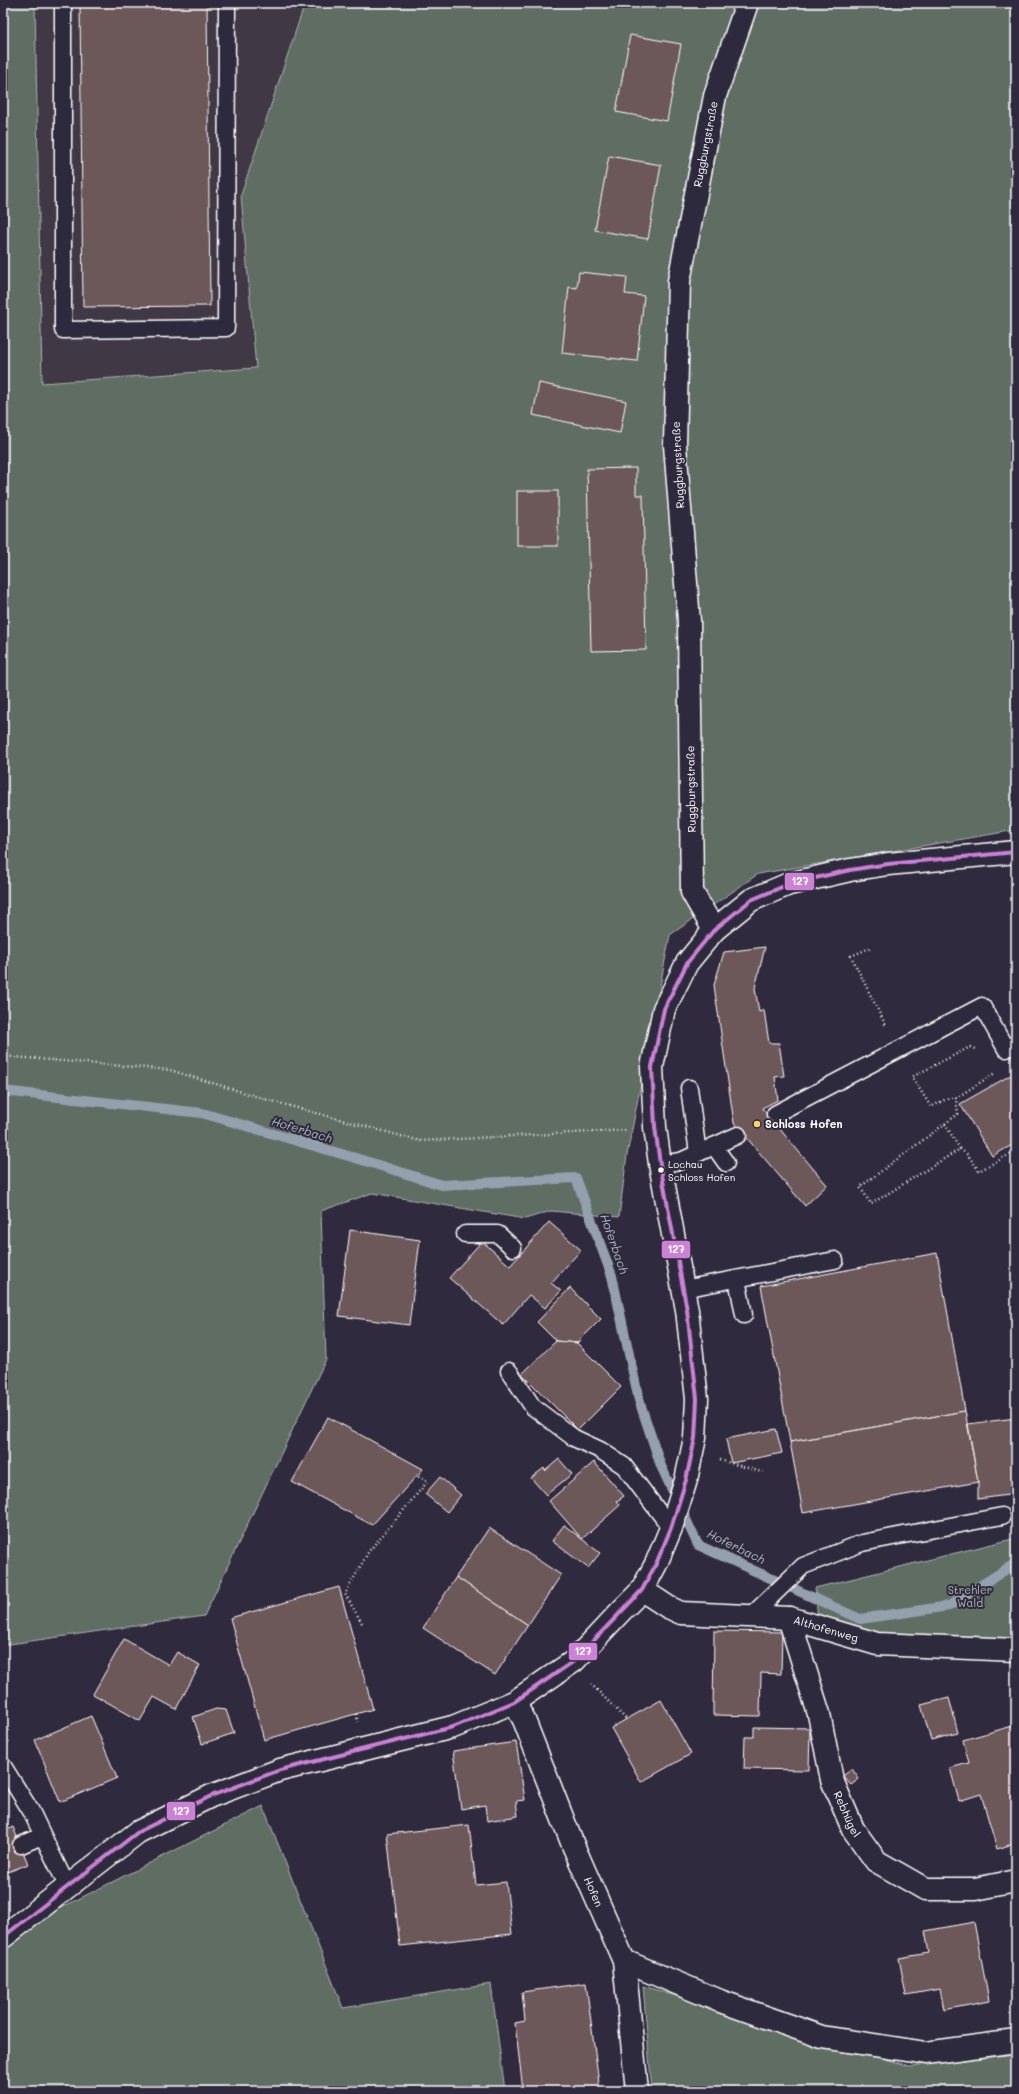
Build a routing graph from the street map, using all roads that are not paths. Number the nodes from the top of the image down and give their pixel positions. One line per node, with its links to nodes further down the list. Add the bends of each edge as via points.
1 (64, 3): 2 (lane, via 63,330 226,328)
2 (227, 3)
3 (747, 3): 5 (street, Ruggburgstraße, via 715,96 680,281 675,445 689,621 692,892)
4 (1016, 852): 5 (street, via 888,864 788,884 751,900)
5 (714, 930): 13 (street, via 687,963 664,1009 652,1067)
6 (1011, 1047): 8 (lane, via 982,1006)
7 (689, 1088): 11 (lane)
8 (775, 1114)
9 (738, 1134): 10 (lane)
10 (714, 1146): 11 (lane); 12 (lane)
11 (698, 1153): 13 (lane, via 681,1161)
12 (726, 1163)
13 (660, 1164): 18 (street)
14 (466, 1234): 15 (lane, via 498,1234)
15 (513, 1248)
16 (836, 1260): 17 (lane)
17 (744, 1276): 18 (lane); 19 (lane)
18 (683, 1289): 22 (street, via 697,1399 695,1438 686,1480)
19 (744, 1315)
20 (509, 1370): 22 (lane, via 533,1407 574,1438 600,1450 624,1466)
21 (1002, 1516): 24 (lane, via 862,1543 803,1566)
22 (673, 1521): 23 (street, via 656,1564)
23 (642, 1590): 24 (street, Althofenweg, via 681,1613); 27 (street, via 574,1661)
24 (750, 1617): 25 (street, Althofenweg)
25 (788, 1618): 26 (street, Althofenweg, via 877,1644); 31 (street, Rebhügel, via 819,1714 832,1780 853,1828 876,1862 925,1889 975,1890)
26 (1016, 1650)
27 (514, 1702): 32 (street, via 453,1727 280,1770 211,1796 138,1832); 34 (street, Hofen, via 524,1720 573,1845)
28 (3, 1766): 29 (lane, via 31,1811)
29 (42, 1836): 30 (lane); 32 (lane)
30 (20, 1845)
31 (1016, 1881)
32 (67, 1886): 33 (street)
33 (3, 1937)
34 (624, 1961): 35 (street, via 720,2001 822,2036 926,2053); 36 (street, Hofen)
35 (1016, 2041)
36 (637, 2091)

